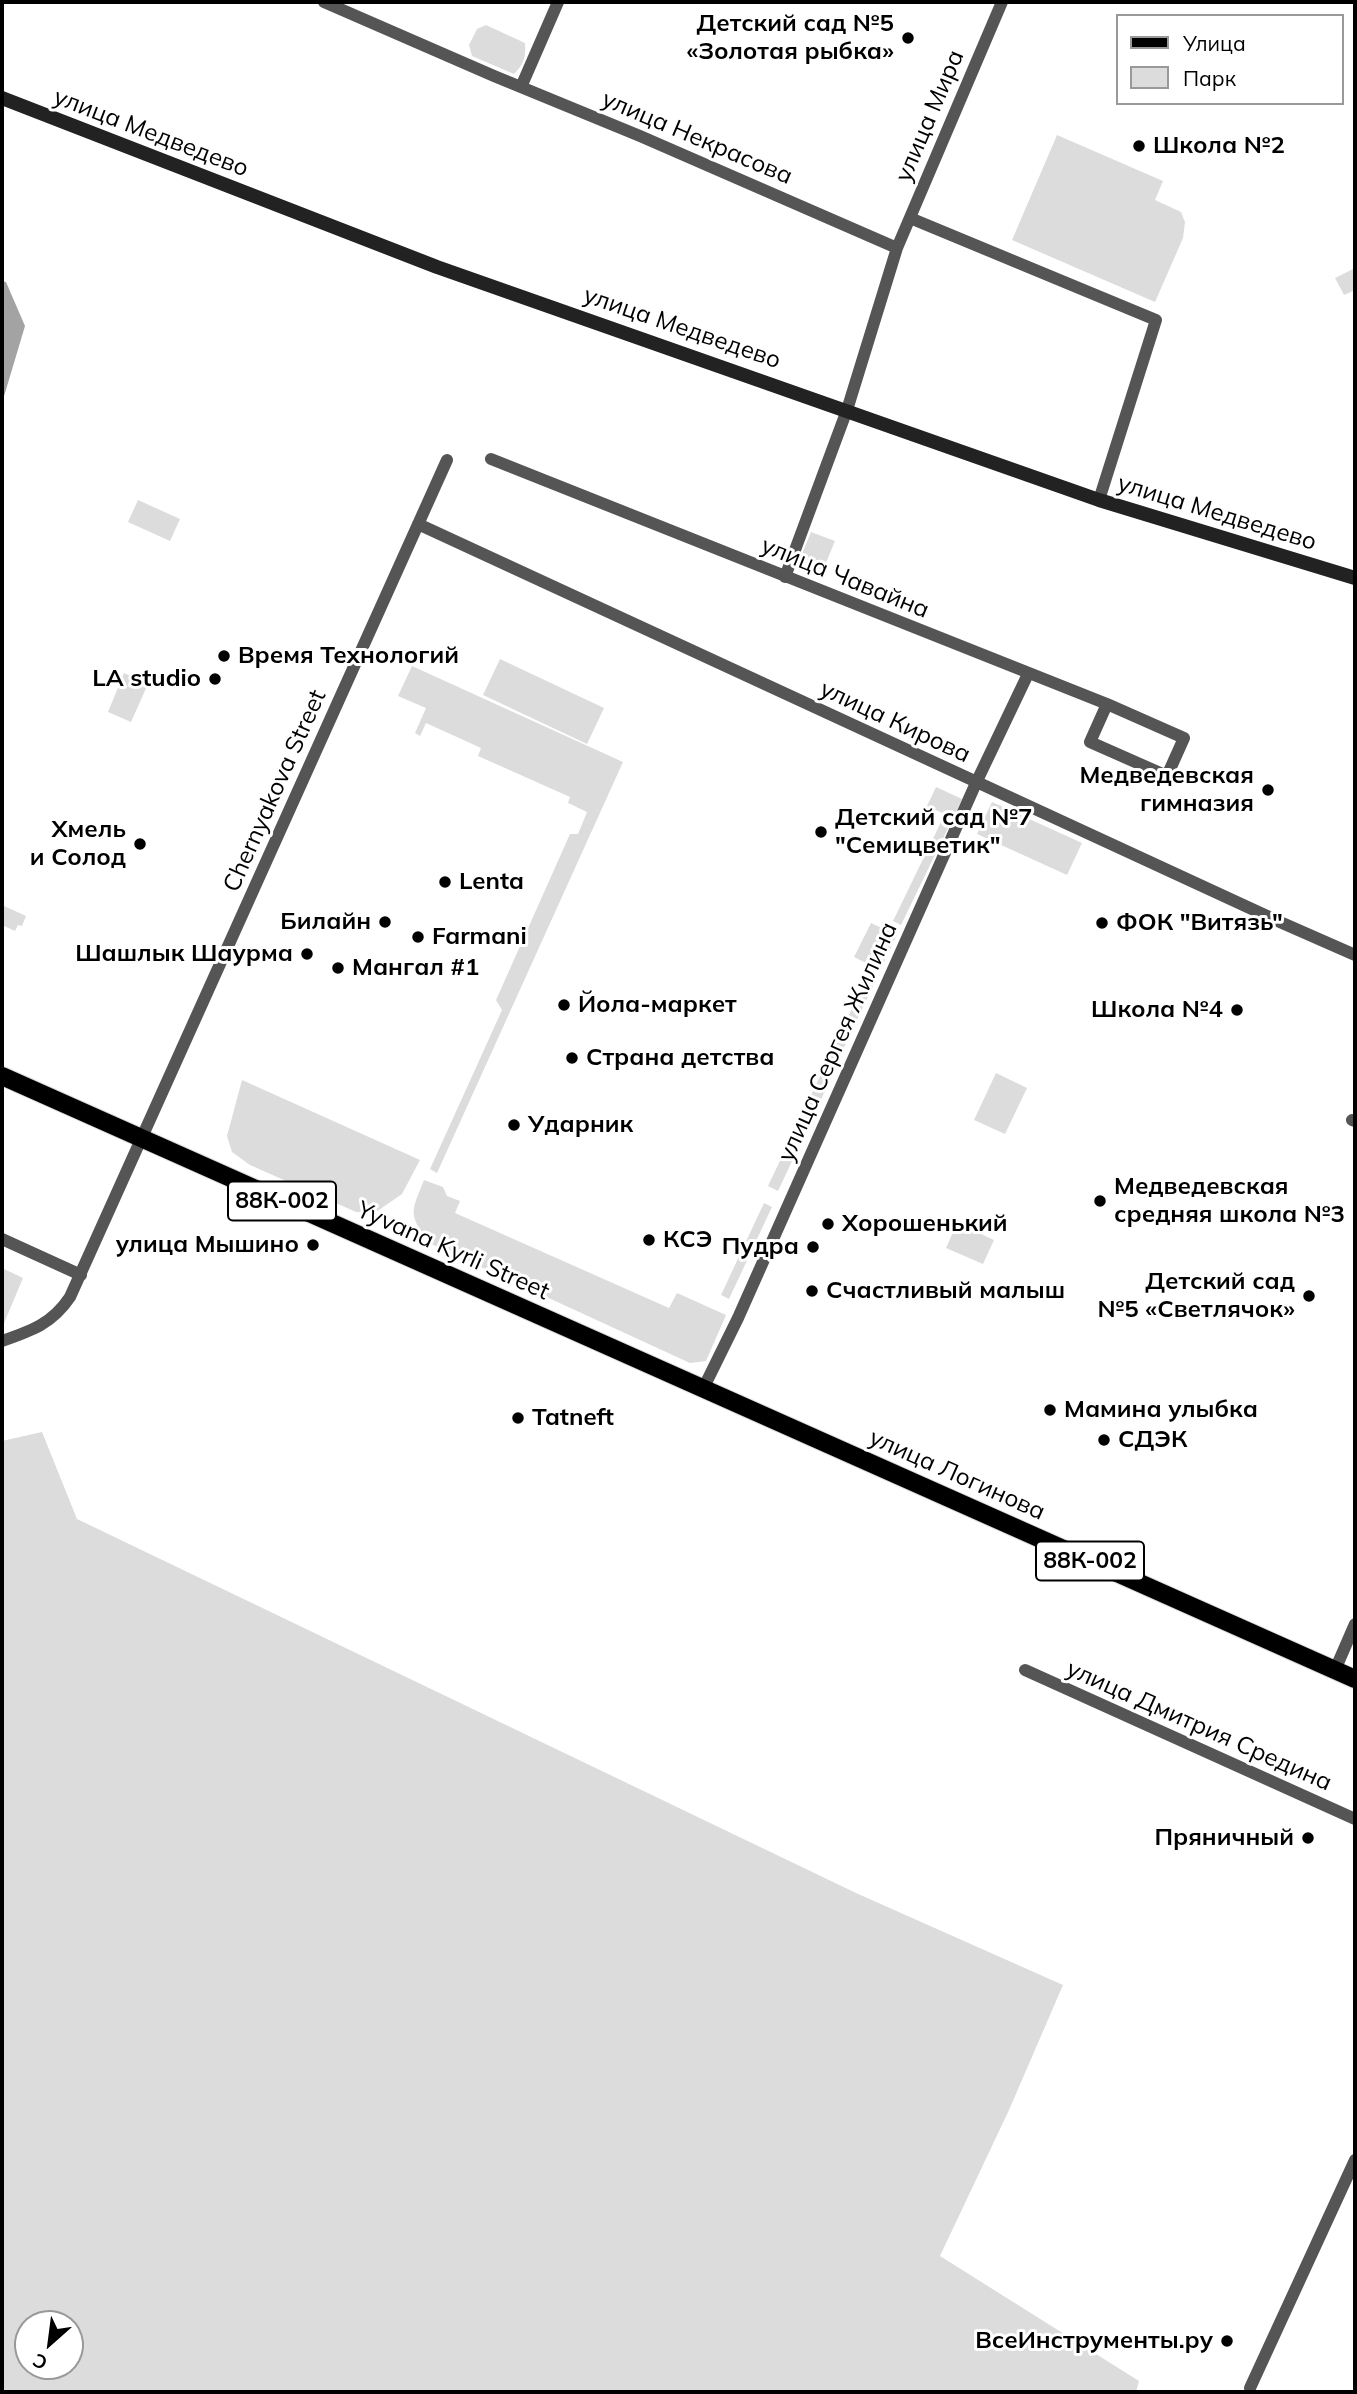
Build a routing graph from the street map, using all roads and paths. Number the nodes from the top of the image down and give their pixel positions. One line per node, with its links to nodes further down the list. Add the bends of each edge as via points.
1 (324, 2): 4 (street, улица Некрасова)
2 (558, 2): 4 (street)
3 (1002, 2): 6 (street, улица Мира)
4 (521, 87): 7 (street, улица Некрасова)
5 (2, 98): 8 (street, улица Медведево, via 437,267)
6 (910, 218): 7 (street, улица Мира); 11 (street, via 1156,320)
7 (897, 248): 8 (street)
8 (847, 410): 11 (street, улица Медведево); 13 (street)
9 (491, 459): 13 (street, улица Чавайна)
10 (447, 460): 12 (street, Chernyakova Street)
11 (1099, 500): 14 (street, улица Медведево)
12 (418, 524): 17 (street, улица Кирова); 20 (street, Chernyakova Street)
13 (785, 577): 15 (street, улица Чавайна)
14 (1355, 578)
15 (1028, 674): 16 (street, улица Чавайна); 17 (street, улица Сергея Жилина)
16 (1107, 704): 16 (street, улица Чавайна, via 1090,742 1167,776 1184,738)
17 (976, 783): 18 (street, улица Кирова); 24 (street, улица Сергея Жилина)
18 (1355, 955)
19 (2, 1076): 20 (main road, Yyvana Kyrli Street / 88К-002)
20 (142, 1139): 22 (street, Chernyakova Street); 24 (main road, Yyvana Kyrli Street / 88К-002)
21 (2, 1239): 22 (street)
22 (81, 1275): 23 (street, Chernyakova Street, via 59,1312 43,1325)
23 (2, 1341)
24 (703, 1389): 25 (main road, Yyvana Kyrli Street / 88К-002)
25 (846, 1453): 28 (main road, улица Логинова / 88К-002)
26 (1355, 1624): 28 (street)
27 (1025, 1670): 30 (street, улица Дмитрия Средина)
28 (1335, 1670): 29 (main road, улица Логинова / 88К-002)
29 (1355, 1679)
30 (1355, 1819)
31 (1355, 2160): 32 (street)
32 (1250, 2388)

